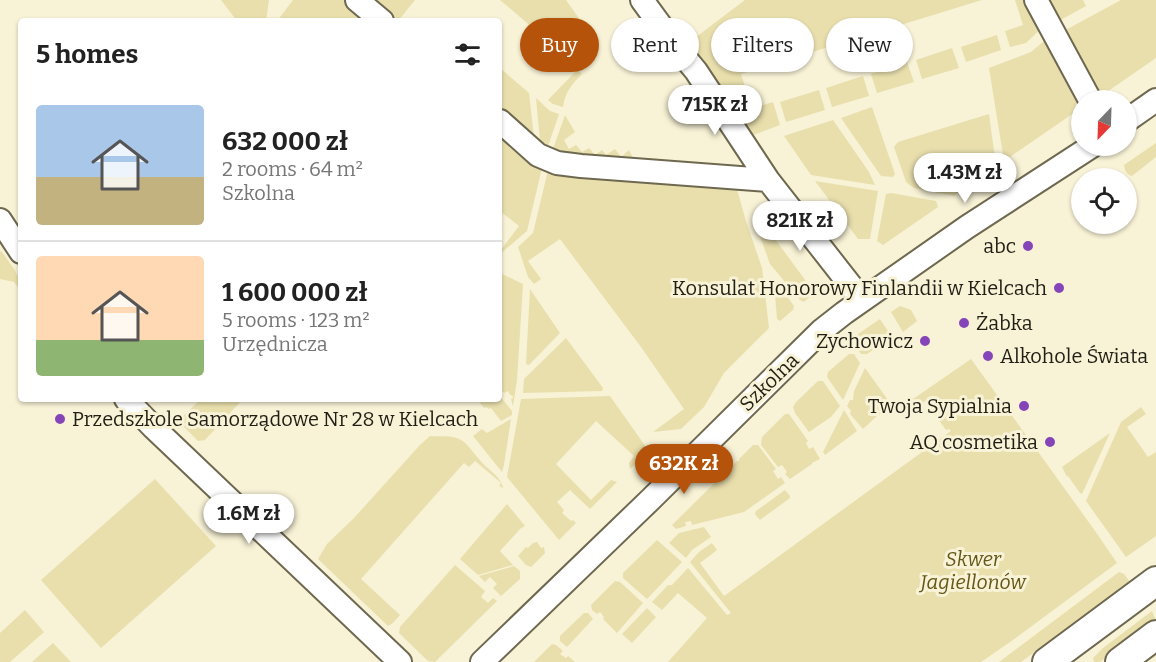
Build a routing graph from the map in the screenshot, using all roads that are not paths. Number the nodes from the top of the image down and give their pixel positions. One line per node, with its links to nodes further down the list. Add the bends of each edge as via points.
1 (357, 0): 4 (street)
2 (642, 0): 10 (street, via 696,70)
3 (1036, 0): 5 (street)
4 (378, 18)
5 (1085, 90)
6 (1156, 100): 7 (street)
7 (1137, 113)
8 (502, 123): 10 (street, via 538,155 558,163)
9 (1077, 156): 11 (street, Szkolna)
10 (768, 180): 11 (street)
11 (862, 300): 17 (street, Szkolna, via 820,331)
12 (129, 402): 16 (street)
13 (1156, 581): 15 (street)
14 (1156, 634): 18 (street)
15 (1056, 660)
16 (400, 662)
17 (482, 662)
18 (1120, 662)

